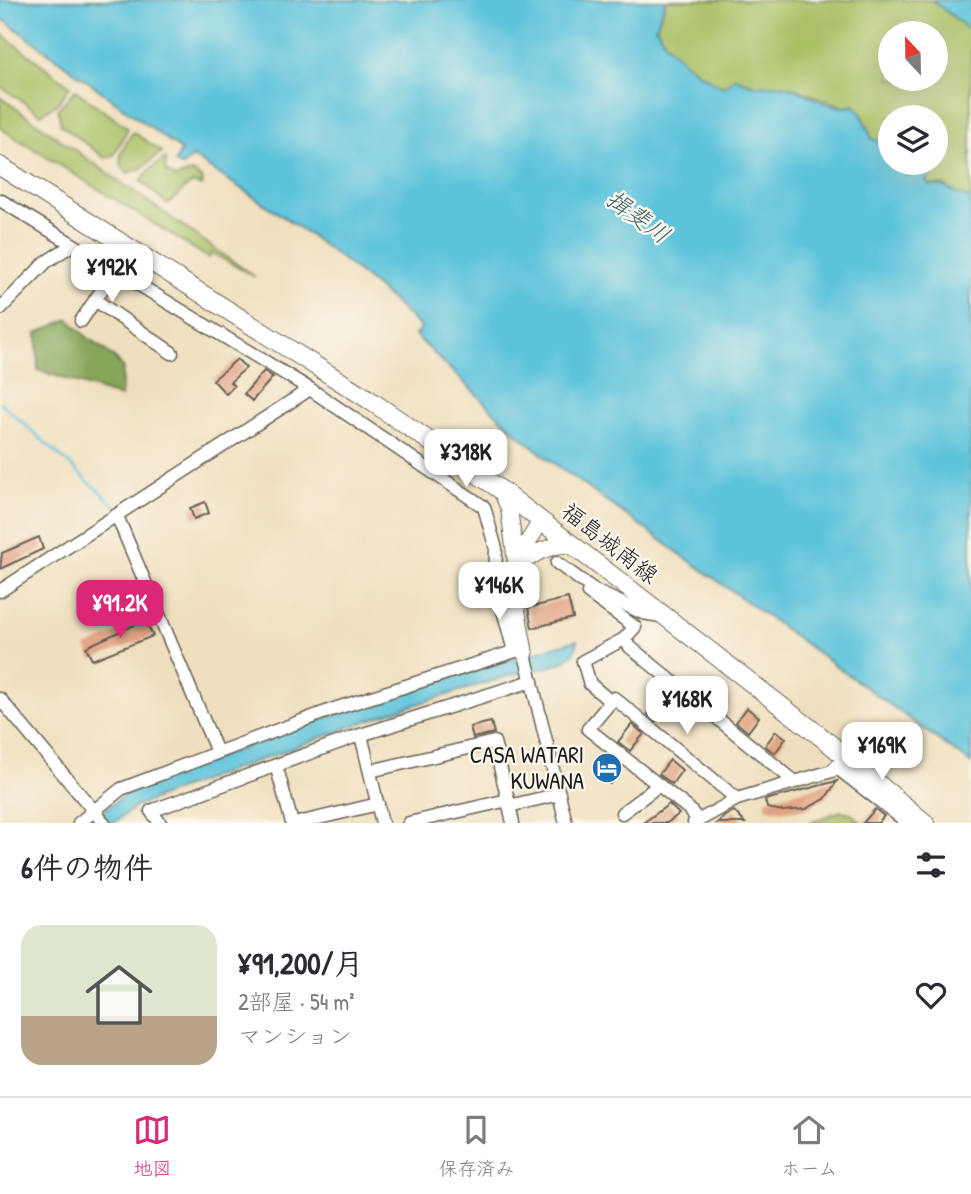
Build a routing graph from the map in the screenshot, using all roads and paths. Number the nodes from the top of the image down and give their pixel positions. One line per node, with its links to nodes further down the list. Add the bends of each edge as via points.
1 (0, 166): 10 (main road, 福島城南線, via 368,398)
2 (0, 200): 3 (street)
3 (72, 245): 4 (street); 6 (street, via 46,262)
4 (116, 269): 5 (street); 9 (street)
5 (94, 300): 7 (street); 8 (street)
6 (0, 309)
7 (81, 321)
8 (172, 353)
9 (310, 388): 11 (street); 20 (street, via 484,507 496,549 495,579)
10 (501, 491): 12 (main road, 福島城南線); 15 (street, via 512,523)
11 (117, 516): 17 (street); 25 (street)
12 (541, 521): 13 (main road, 福島城南線); 15 (street)
13 (572, 544): 15 (street, via 539,551); 18 (main road, 福島城南線)
14 (557, 564): 16 (street)
15 (516, 568): 20 (street, via 512,584)
16 (590, 588): 18 (street, via 643,613); 19 (street, via 588,593 635,627)
17 (0, 591)
18 (665, 617): 26 (main road, 福島城南線)
19 (624, 639): 23 (street, via 583,661 590,684); 29 (street)
20 (521, 651): 21 (street); 25 (street, via 344,705)
21 (532, 681): 24 (street); 31 (street)
22 (0, 699): 35 (street)
23 (611, 702): 30 (street, via 588,729); 32 (street, via 614,698)
24 (361, 735): 27 (street); 28 (street)
25 (217, 752): 35 (street, via 121,789)
26 (841, 762): 29 (street, via 832,771); 47 (street); 48 (main road, 福島城南線)
27 (276, 765): 38 (street); 42 (street, via 151,811)
28 (370, 771): 33 (street, via 494,742); 34 (street)
29 (794, 781): 32 (street)
30 (659, 786): 36 (street); 39 (street)
31 (559, 794): 33 (street); 46 (street)
32 (737, 799): 39 (street)
33 (508, 803): 37 (street); 45 (street)
34 (378, 804): 38 (street); 43 (street)
35 (94, 811): 40 (street); 41 (street)
36 (622, 813)
37 (442, 819): 44 (street)
38 (290, 822)
39 (696, 822)
40 (79, 823)
41 (104, 823)
42 (160, 823)
43 (382, 823)
44 (409, 823)
45 (513, 823)
46 (566, 823)
47 (908, 823)
48 (925, 823)

